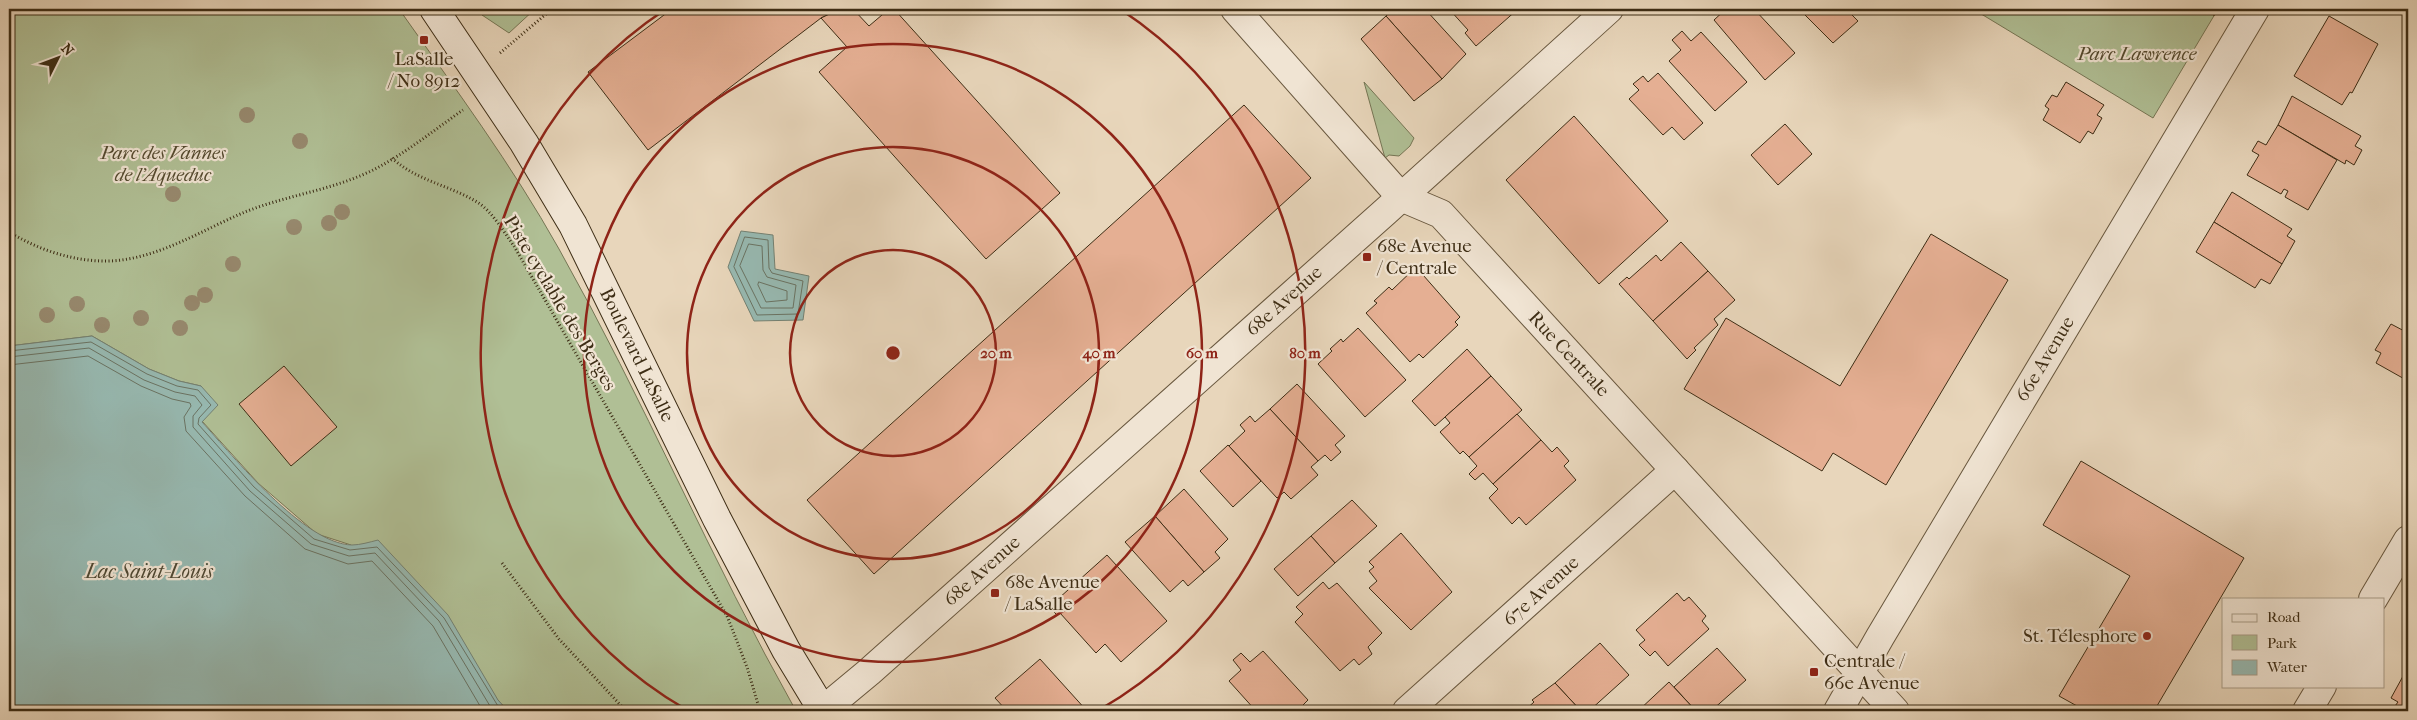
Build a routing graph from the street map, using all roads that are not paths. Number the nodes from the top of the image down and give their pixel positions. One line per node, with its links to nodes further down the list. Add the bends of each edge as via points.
1 (434, 9): 11 (street, Boulevard LaSalle, via 524,143 573,225 717,519)
2 (1235, 9): 5 (street, Rue Centrale)
3 (1609, 9): 5 (street, 68e Avenue)
4 (2255, 9): 9 (street, 66e Avenue)
5 (1401, 197): 6 (street, Rue Centrale, via 1441,214); 11 (street, 68e Avenue)
6 (1674, 470): 9 (street, Rue Centrale); 12 (street, 67e Avenue)
7 (2408, 540): 8 (street)
8 (2374, 598)
9 (1860, 673): 13 (street, 66e Avenue); 14 (street, Rue Centrale)
10 (2321, 688): 15 (street)
11 (822, 711)
12 (1407, 711)
13 (1838, 711)
14 (1895, 711)
15 (2307, 711)

